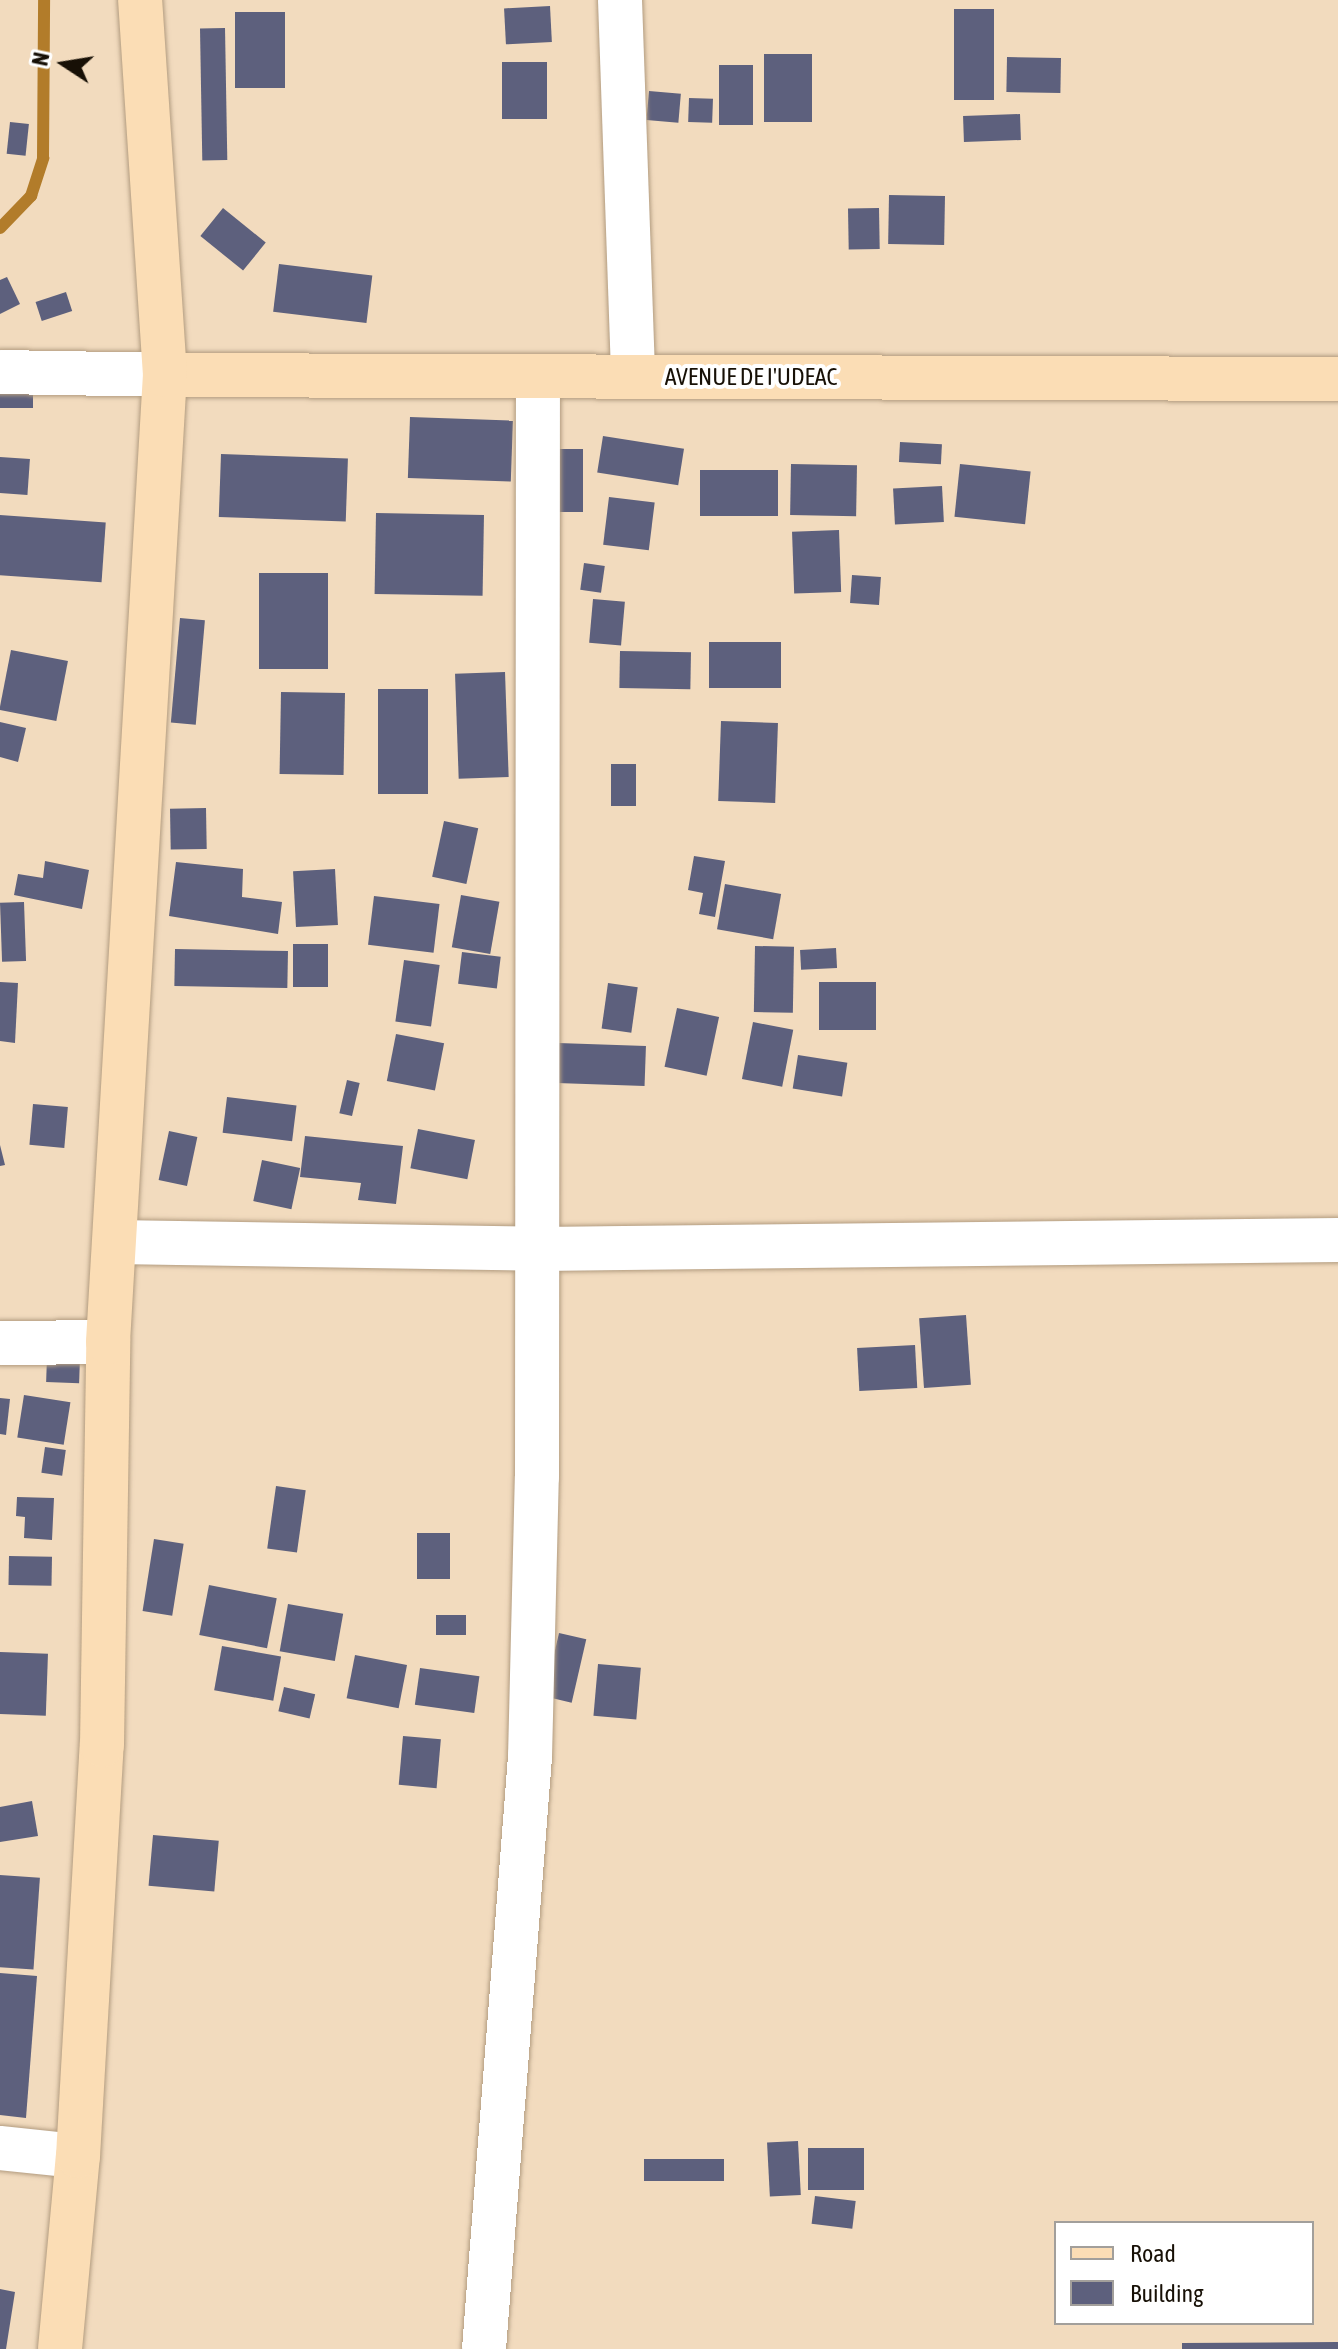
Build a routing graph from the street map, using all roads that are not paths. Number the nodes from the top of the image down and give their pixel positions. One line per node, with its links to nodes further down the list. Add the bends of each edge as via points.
1 (140, 0): 4 (main road)
2 (620, 0): 6 (street)
3 (0, 372): 4 (street)
4 (165, 375): 5 (main road, AVENUE DE I'UDEAC); 9 (main road)
5 (538, 377): 6 (main road, AVENUE DE I'UDEAC); 10 (street)
6 (633, 377): 7 (main road, AVENUE DE I'UDEAC)
7 (1338, 379)
8 (1338, 1240): 10 (street)
9 (115, 1242): 10 (street); 11 (main road)
10 (540, 1249): 16 (street, via 530,1757)
11 (108, 1342): 12 (street); 14 (main road, via 102,1745)
12 (0, 1343)
13 (0, 2148): 14 (street)
14 (78, 2156): 15 (main road)
15 (60, 2349)
16 (484, 2349)

